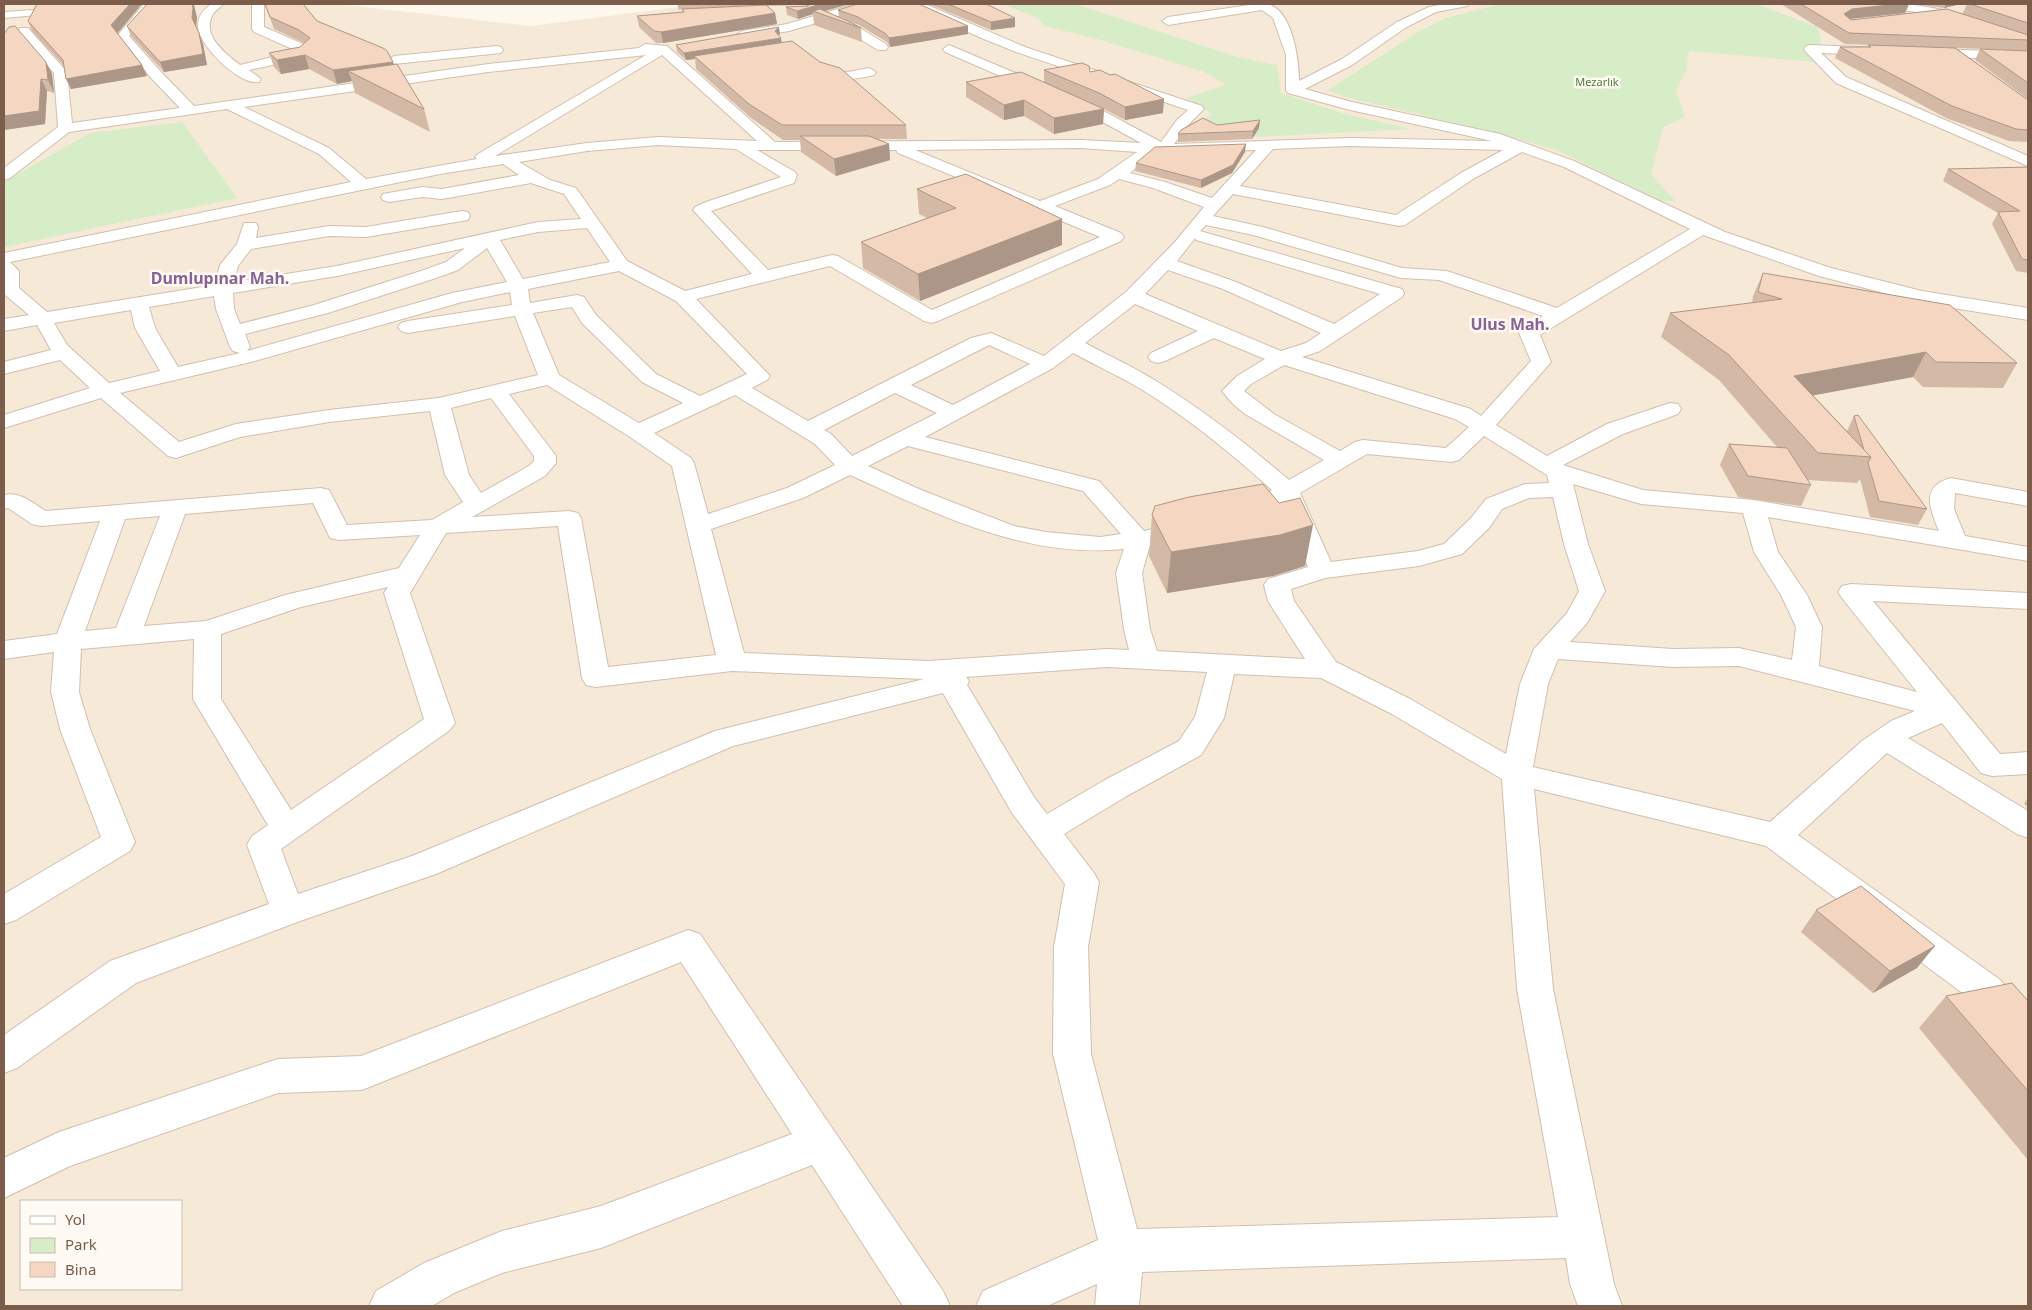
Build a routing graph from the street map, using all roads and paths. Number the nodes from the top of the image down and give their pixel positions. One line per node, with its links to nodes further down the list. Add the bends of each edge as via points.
1 (150, 4): 46 (street, via 123,36)
2 (217, 4): 40 (street, via 206,16 205,30 209,43)
3 (258, 4): 40 (street, via 258,29 306,51)
4 (866, 4): 12 (street)
5 (913, 4): 54 (street, via 992,39 1198,110)
6 (1463, 4): 43 (street, via 1433,9 1401,25 1347,62)
7 (1883, 4): 13 (street)
8 (1263, 5): 17 (street); 43 (street, via 1278,16 1292,55)
9 (36, 8): 14 (street); 20 (street)
10 (1962, 8): 13 (street)
11 (804, 10): 12 (street)
12 (845, 10): 15 (street)
13 (1944, 13): 16 (street); 18 (street)
14 (4, 15)
15 (820, 18): 19 (street); 27 (street, via 854,30)
16 (1896, 19)
17 (1168, 21)
18 (1972, 22)
19 (774, 30): 22 (street); 23 (street)
20 (24, 31): 21 (street); 47 (street, via 60,72)
21 (10, 34)
22 (726, 38)
23 (786, 39)
24 (397, 43): 36 (street)
25 (569, 46): 30 (street)
26 (680, 46): 30 (street)
27 (882, 47)
28 (512, 48): 36 (street)
29 (949, 49): 54 (street, via 1093,110)
30 (663, 50): 38 (street); 42 (street, via 488,68); 58 (street)
31 (1887, 52): 57 (street, via 1810,48 1841,80)
32 (1916, 53): 34 (street)
33 (804, 54): 41 (street, via 824,72 834,76)
34 (1955, 54): 35 (street); 39 (street)
35 (2028, 56)
36 (394, 60): 42 (street)
37 (701, 63): 38 (street)
38 (682, 66): 51 (street)
39 (1971, 66)
40 (238, 69): 44 (street)
41 (869, 72)
42 (404, 81): 44 (street)
43 (1293, 90): 53 (street, via 1350,106 1495,137)
44 (281, 99): 45 (street)
45 (232, 106): 46 (street); 62 (street, via 324,151)
46 (191, 112): 47 (street)
47 (65, 128): 48 (street)
48 (48, 142): 55 (street); 60 (street)
49 (738, 145): 51 (street); 56 (street, via 658,141); 79 (street, via 782,170 789,175 788,180 701,210)
50 (1269, 145): 53 (street, via 1350,142); 54 (street); 63 (street)
51 (771, 146): 52 (street)
52 (893, 146): 54 (street, via 1081,144); 67 (street)
53 (1521, 146): 63 (street, via 1467,176 1399,221); 72 (street, via 1569,164)
54 (1157, 149): 59 (street)
55 (13, 152)
56 (506, 159): 58 (street); 61 (street)
57 (2028, 161)
58 (470, 165): 62 (street)
59 (1117, 174): 65 (street); 67 (street)
60 (4, 175)
61 (531, 178): 64 (street, via 442,194 422,192); 70 (street, via 570,192)
62 (363, 185): 68 (street)
63 (1230, 189): 65 (street)
64 (374, 199)
65 (1215, 205): 71 (street)
66 (339, 206): 68 (street)
67 (1041, 206): 79 (street, via 1115,236 931,318 832,260)
68 (246, 213): 74 (street, via 251,223); 75 (street)
69 (462, 216): 74 (street, via 366,232 329,231)
70 (593, 223): 73 (street, via 538,227); 77 (street)
71 (1196, 226): 76 (street); 87 (street, via 1257,231 1401,273 1441,275); 93 (street, via 1395,293)
72 (1703, 228): 86 (street, via 1825,272 1922,297); 87 (street)
73 (490, 238): 80 (street); 81 (street, via 336,271); 92 (street, via 452,266 430,274 320,309)
74 (245, 245): 81 (street, via 229,265)
75 (4, 258)
76 (1165, 263): 82 (street); 93 (street, via 1239,288)
77 (620, 265): 80 (street); 83 (street)
78 (4, 266): 88 (street, via 10,270 10,290)
79 (764, 277): 83 (street)
80 (518, 285): 85 (street); 90 (street, via 459,297)
81 (223, 289): 84 (street); 92 (street)
82 (1133, 296): 91 (street); 94 (street)
83 (683, 297): 104 (street, via 760,376)
84 (139, 303): 88 (street); 101 (street, via 145,328)
85 (522, 310): 90 (street, via 372,332); 102 (street); 108 (street, via 577,301 590,319 649,378)
86 (2028, 314)
87 (1558, 315): 112 (street, via 1528,333 1540,362)
88 (42, 318): 89 (street); 95 (street)
89 (4, 325)
90 (362, 325): 98 (street)
91 (1215, 330): 96 (street); 97 (street)
92 (234, 331): 98 (street)
93 (1335, 332): 97 (street, via 1313,347)
94 (1072, 344): 99 (street); 119 (street, via 1148,385 1245,454)
95 (65, 353): 100 (street); 105 (street)
96 (1158, 357)
97 (1282, 357): 112 (street, via 1463,414); 116 (street, via 1232,391 1252,409)
98 (244, 358): 101 (street)
99 (1046, 364): 103 (street, via 990,339); 110 (street)
100 (4, 368)
101 (172, 374): 105 (street)
102 (550, 378): 106 (street); 114 (street)
103 (894, 385): 110 (street); 113 (street)
104 (736, 387): 108 (street); 113 (street)
105 (105, 390): 107 (street, via 176,450 236,431 329,416); 111 (street)
106 (496, 391): 107 (street); 122 (street, via 544,456 545,464)
107 (439, 404): 122 (street, via 457,475)
108 (700, 404): 114 (street)
109 (1670, 409): 118 (street, via 1615,429)
110 (954, 413): 115 (street)
111 (4, 422)
112 (1483, 426): 116 (street, via 1451,455 1363,447); 118 (street)
113 (809, 429): 117 (street, via 824,439)
114 (638, 432): 126 (street, via 683,463)
115 (905, 439): 117 (street); 128 (street, via 1091,486)
116 (1340, 460): 119 (street)
117 (849, 466): 126 (street, via 795,493); 128 (street, via 1008,532 1100,544)
118 (1556, 476): 123 (street, via 1641,497); 131 (street, via 1494,504 1453,549 1419,558); 137 (street, via 1592,591 1578,617)
119 (1287, 491): 128 (street, via 1254,510); 131 (street)
120 (2028, 499): 129 (street, via 1951,485 1943,490 1942,509)
121 (4, 502): 125 (street, via 12,500 41,519)
122 (477, 505): 127 (street)
123 (1753, 507): 129 (street); 144 (street, via 1766,552 1794,595 1809,627)
124 (175, 508): 125 (street); 127 (street, via 321,495 339,533); 135 (street)
125 (115, 513): 136 (street)
126 (698, 525): 140 (street)
127 (438, 526): 132 (street); 140 (street, via 569,518 596,678)
128 (1139, 540): 139 (street, via 1129,573)
129 (1955, 541): 130 (street)
130 (2028, 554)
131 (1322, 571): 143 (street, via 1277,586 1281,601)
132 (409, 574): 134 (street, via 294,601); 151 (street, via 397,593 440,723)
133 (2028, 601): 146 (street, via 1851,592)
134 (208, 629): 135 (street); 151 (street, via 207,699)
135 (127, 635): 136 (street)
136 (68, 641): 138 (street); 154 (street, via 65,692 75,729 119,842)
137 (1548, 648): 144 (street, via 1673,658 1739,657); 149 (street, via 1534,684)
138 (4, 650)
139 (1146, 660): 141 (street, via 1107,658); 142 (street)
140 (732, 662): 141 (street, via 928,670)
141 (1024, 664): 145 (street)
142 (1223, 664): 143 (street); 152 (street, via 1209,718 1190,748)
143 (1326, 669): 149 (street, via 1400,706)
144 (1804, 672): 146 (street)
145 (951, 682): 152 (street, via 1023,805); 155 (street, via 725,738 424,865)
146 (1947, 710): 147 (street, via 1901,728); 148 (street, via 1992,765)
147 (1887, 739): 150 (street); 153 (street)
148 (2028, 763)
149 (1516, 774): 153 (street); 160 (street, via 1535,989)
150 (2028, 826)
151 (286, 829): 155 (street, via 263,845)
152 (1044, 831): 161 (street, via 1082,882 1071,947 1072,1054)
153 (1776, 836): 156 (street, via 1986,990)
154 (4, 910)
155 (288, 911): 157 (street, via 124,972)
156 (2028, 1030)
157 (4, 1056)
158 (819, 1143): 159 (street, via 688,944 362,1072 278,1076 59,1150); 162 (street, via 602,1227 502,1252 439,1278); 163 (street)
159 (4, 1179)
160 (1583, 1236): 161 (street); 166 (street, via 1592,1284)
161 (1122, 1251): 164 (street); 165 (street)
162 (410, 1301)
163 (928, 1306)
164 (998, 1306)
165 (1117, 1306)
166 (1600, 1306)

